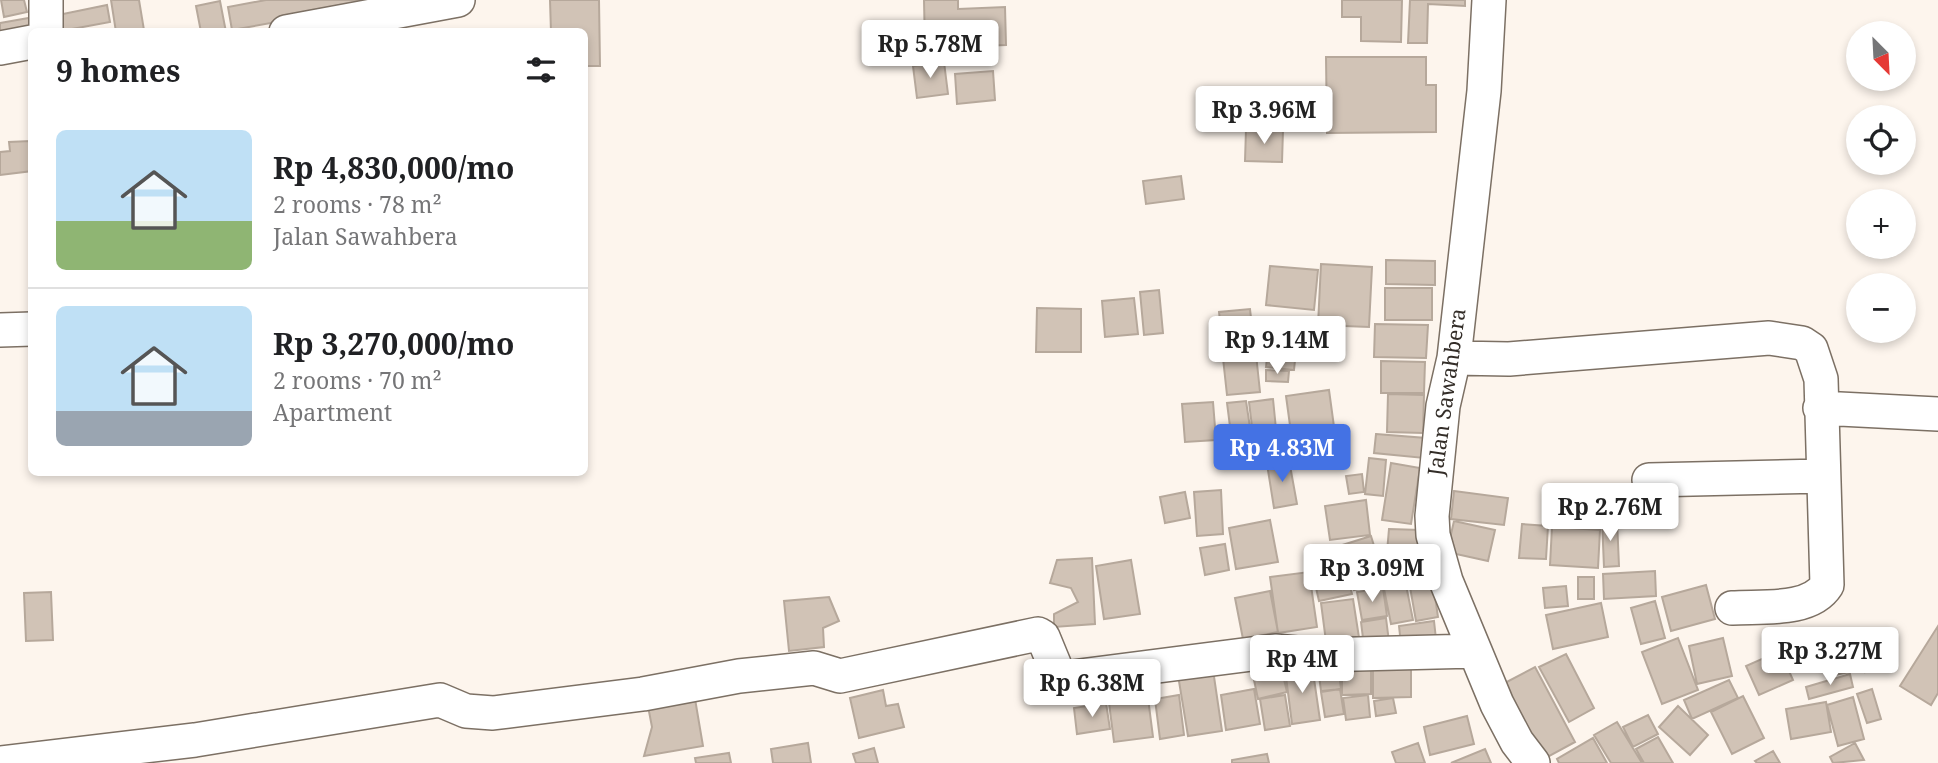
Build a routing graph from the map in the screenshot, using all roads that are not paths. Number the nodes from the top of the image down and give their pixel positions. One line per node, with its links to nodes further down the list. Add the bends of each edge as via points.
1 (46, 0): 4 (street)
2 (458, 0): 5 (street)
3 (1489, 0): 10 (street, Jalan Sawahbera, via 1484,91)
4 (46, 28)
5 (308, 28)
6 (28, 43): 7 (street)
7 (0, 48)
8 (28, 329): 9 (street)
9 (0, 330)
10 (1454, 358): 11 (street, via 1509,359 1785,340 1811,349 1821,379); 16 (street, Jalan Sawahbera, via 1443,406 1433,535 1446,582)
11 (1820, 408): 12 (street); 13 (street)
12 (1938, 414)
13 (1824, 476): 14 (street); 15 (street, via 1827,585 1820,596 1807,602)
14 (1649, 480)
15 (1732, 608)
16 (1475, 651): 17 (street, via 1318,655 1275,651 1064,678 1044,636 1038,634 840,676 814,668 493,713 466,711 440,700); 19 (street, Jalan Sawahbera, via 1497,704)
17 (197, 751): 18 (street)
18 (0, 763)
19 (1533, 763)

